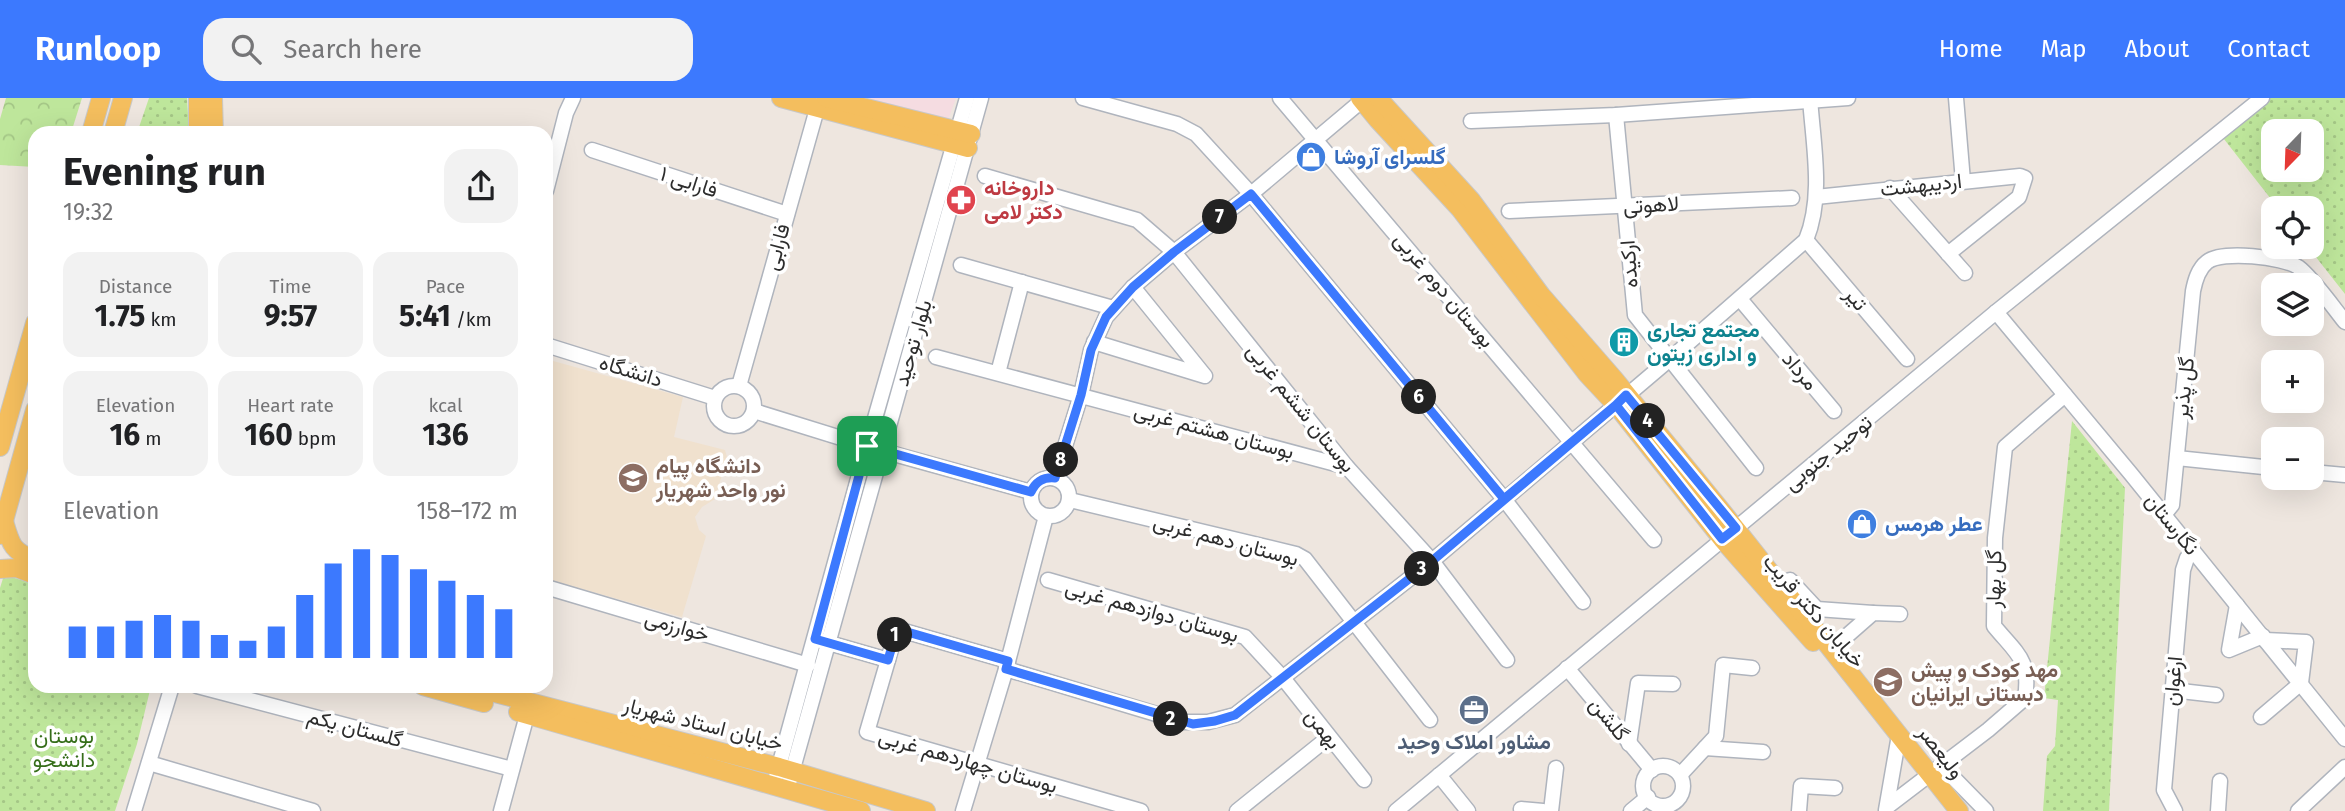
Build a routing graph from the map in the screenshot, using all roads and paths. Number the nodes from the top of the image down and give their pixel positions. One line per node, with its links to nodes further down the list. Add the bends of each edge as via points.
1 (101, 98): 19 (main road)
2 (123, 98): 20 (main road)
3 (198, 98): 21 (main road)
4 (212, 98): 22 (main road)
5 (573, 98): 26 (street)
6 (781, 98): 16 (main road)
7 (967, 98): 23 (street, بلوار توحید)
8 (981, 98): 23 (street, بلوار توحید)
9 (1083, 98): 30 (street, via 1186,128)
10 (1280, 98): 24 (street, بوستان دوم غربی)
11 (1848, 98): 15 (street)
12 (1956, 98): 28 (street)
13 (2262, 98): 45 (street, توحید جنوبی)
14 (1366, 99): 24 (street); 58 (main road, خیابان دکتر قریب, via 1471,200)
15 (1810, 99): 17 (street); 31 (street)
16 (822, 103): 23 (main road); 35 (street, فارابی)
17 (1616, 116): 18 (street); 33 (street, ارکیده)
18 (1471, 121)
19 (93, 126)
20 (115, 126)
21 (198, 126)
22 (214, 126)
23 (963, 139): 63 (street, بلوار توحید); 65 (street, بلوار توحید)
24 (1317, 139): 30 (street); 62 (street, بوستان دوم غربی)
25 (592, 150): 35 (street, فارابی ۱)
26 (553, 164)
27 (985, 176): 37 (street, بوستان ششم غربی, via 1137,220)
28 (1963, 181): 29 (street, اردیبهشت); 38 (street, اردیبهشت, via 2025,178 2019,197)
29 (1890, 188): 31 (street, اردیبهشت); 38 (street)
30 (1251, 194): 37 (street); 74 (street)
31 (1816, 197): 36 (street)
32 (1792, 198): 33 (street, لاهوتی)
33 (1624, 206): 34 (street, لاهوتی); 51 (street, ارکیده, via 1634,315)
34 (1509, 211)
35 (787, 214): 54 (street, فارابی)
36 (1806, 240): 43 (street); 52 (street, تیر)
37 (1174, 252): 42 (street); 67 (street, بوستان ششم غربی)
38 (1948, 254): 40 (street)
39 (961, 265): 41 (street)
40 (1965, 273)
41 (1022, 282): 44 (street); 53 (street)
42 (1133, 287): 44 (street); 47 (street, via 1205,376)
43 (1740, 299): 51 (street); 60 (street, مرداد)
44 (1113, 308): 47 (street)
45 (1996, 312): 56 (street, نگارستان); 79 (street, توحید جنوبی)
46 (2345, 322): 66 (street, گل پذیر, via 2296,266 2233,255 2206,262 2193,291)
47 (1094, 342): 55 (street)
48 (553, 347): 57 (street, دانشگاه)
49 (28, 348): 64 (main road)
50 (936, 357): 53 (street, بوستان هشتم غربی)
51 (1670, 359): 58 (street); 69 (street, ارکیده)
52 (1907, 359)
53 (998, 373): 55 (street, بوستان هشتم غربی)
54 (739, 386): 57 (street, via 722,389); 59 (street, via 753,398)
55 (1081, 395): 67 (street, بوستان هشتم غربی); 72 (street)
56 (2064, 395): 76 (street, نگارستان); 128 (street, گل بهار, via 2005,447 1995,538 1994,626 2025,664 2025,698)
57 (715, 398): 59 (street, via 714,411 727,425 746,422)
58 (1621, 400): 62 (street); 79 (main road, خیابان دکتر قریب)
59 (754, 411): 63 (street)
60 (1834, 411)
61 (28, 435): 78 (main road)
62 (1572, 441): 74 (street); 80 (street, بوستان دوم غربی)
63 (867, 446): 65 (street); 95 (street, بلوار توحید)
64 (0, 447)
65 (883, 451): 73 (street); 95 (street, بلوار توحید)
66 (2177, 458): 68 (street); 76 (street, گل پذیر, via 2172,505)
67 (1347, 467): 83 (street, بوستان ششم غربی)
68 (2261, 467)
69 (1756, 468)
70 (2324, 473): 71 (street)
71 (2345, 475)
72 (1055, 478): 73 (street, via 1043,479); 75 (street, via 1065,484)
73 (1031, 492): 77 (street, via 1032,504)
74 (1504, 499): 83 (street); 89 (street)
75 (1070, 500): 77 (street, via 1064,511); 93 (street, بوستان دهم غربی, via 1301,556)
76 (2164, 515): 81 (street, نگارستان)
77 (1046, 516): 100 (street)
78 (2, 528): 82 (main road, via 11,546)
79 (1729, 534): 96 (main road, خیابان دکتر قریب); 101 (street, توحید جنوبی); 115 (main road, خیابان دکتر قریب, via 1863,702)
80 (1654, 540)
81 (2193, 551): 90 (street, نگارستان); 106 (street, ارغوان, via 2183,569)
82 (28, 557)
83 (1432, 561): 93 (street); 98 (street, بوستان ششم غربی)
84 (0, 569): 85 (main road)
85 (28, 572)
86 (1048, 580): 103 (street, بوستان دوازدهم غربی, via 1240,634)
87 (1790, 580): 91 (street, via 1817,609)
88 (553, 589): 99 (street, خوارزمی)
89 (1583, 602)
90 (2237, 605): 94 (street, نگارستان); 94 (street, via 2229,650)
91 (1873, 613): 92 (street); 96 (street)
92 (1900, 614)
93 (1355, 623): 103 (street); 114 (street, بوستان دهم غربی)
94 (2264, 638): 104 (street, نگارستان); 104 (street, via 2306,642)
95 (822, 641): 97 (street); 99 (street, بلوار توحید); 126 (street, بلوار توحید)
96 (1833, 648): 115 (main road, خیابان دکتر قریب)
97 (888, 660): 100 (street, بوستان چهاردهم غربی, via 897,629); 122 (street, بوستان چهاردهم غربی, via 867,732)
98 (1507, 660)
99 (808, 665): 126 (street, بلوار توحید)
100 (1007, 665): 103 (street, via 1193,724 1235,715); 122 (street)
101 (1567, 668): 118 (street, گلشن); 129 (street, توحید جنوبی)
102 (1752, 668): 119 (street, via 1723,665 1716,736)
103 (1283, 678): 116 (street, بهمن)
104 (2301, 683): 113 (street); 117 (street, نگارستان)
105 (1673, 684): 118 (street, via 1638,683)
106 (2172, 690): 111 (street); 155 (street, ارغوان, via 2164,790)
107 (170, 693): 121 (street)
108 (224, 693): 125 (street, گلستان یکم)
109 (455, 693): 112 (main road, خیابان استاد شهریار)
110 (486, 693): 112 (main road, خیابان استاد شهریار)
111 (2216, 695)
112 (528, 709): 125 (street); 126 (main road, خیابان استاد شهریار); 133 (main road, خیابان استاد شهریار)
113 (2261, 717)
114 (1430, 720)
115 (1893, 729): 128 (main road, ولیعصر); 138 (street)
116 (1329, 737): 131 (street, بهمن); 146 (street)
117 (2345, 739)
118 (1629, 744): 127 (street, گلشن)
119 (1705, 748): 120 (street); 130 (street)
120 (1763, 752)
121 (149, 763): 139 (street); 140 (street)
122 (977, 765): 144 (street); 145 (street, بوستان چهاردهم غربی)
123 (2345, 767): 157 (street)
124 (1556, 768): 150 (street)
125 (512, 769): 141 (street)
126 (786, 769): 133 (street, بلوار توحید); 143 (main road, خیابان استاد شهریار)
127 (1652, 770): 130 (street, via 1669,767); 135 (street, via 1644,782)
128 (1936, 770): 138 (street); 153 (main road, ولیعصر); 154 (street)
129 (1439, 775): 147 (street, توحید جنوبی); 148 (street)
130 (1680, 775): 136 (street, via 1683,788)
131 (1364, 780)
132 (2220, 781): 156 (street)
133 (780, 788): 142 (main road, خیابان استاد شهریار)
134 (1835, 788): 152 (street, via 1801,786)
135 (1648, 797): 136 (street, via 1660,805); 151 (street)
136 (1678, 806)
137 (1521, 808): 149 (street)
138 (1886, 809)
139 (134, 811)
140 (313, 811)
141 (501, 811)
142 (861, 811)
143 (926, 811)
144 (963, 811)
145 (1141, 811)
146 (1237, 811)
147 (1396, 811)
148 (1468, 811)
149 (1543, 811)
150 (1551, 811)
151 (1631, 811)
152 (1799, 811)
153 (1959, 811)
154 (1986, 811)
155 (2175, 811)
156 (2218, 811)
157 (2298, 811)

